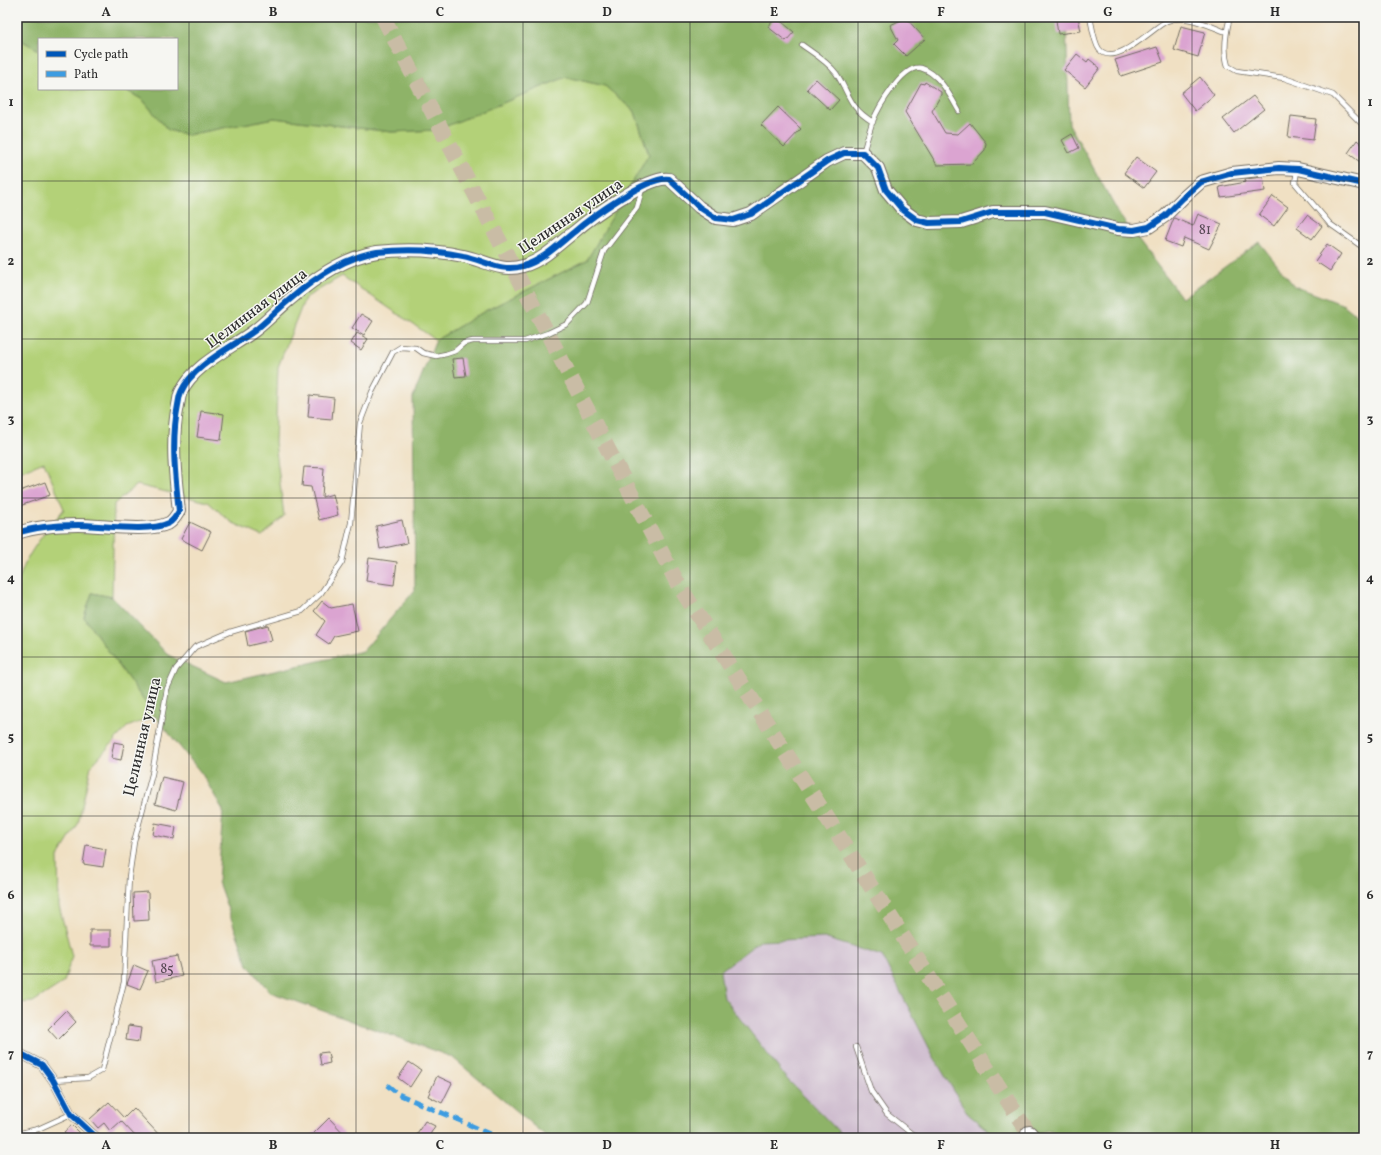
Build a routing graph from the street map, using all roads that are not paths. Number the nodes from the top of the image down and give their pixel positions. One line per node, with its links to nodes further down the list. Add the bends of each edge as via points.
1 (1090, 17): 3 (lane, via 1099,49 1105,54 1115,55 1166,21 1176,19 1195,20)
2 (1230, 17): 3 (lane)
3 (1226, 32): 7 (lane, via 1228,66 1237,71 1284,78 1333,95)
4 (802, 45): 6 (lane, via 828,64 860,114)
5 (960, 111): 6 (lane, via 947,88 928,71 912,69 900,77)
6 (873, 122): 8 (lane)
7 (1364, 126)
8 (863, 152): 9 (street, via 878,168 886,190 902,209 917,220 929,223 961,222 993,212 1045,212 1118,229 1134,230 1149,226 1165,216 1201,182 1232,173 1278,168); 11 (street, Целинная улица, via 844,153 827,161 751,214 733,220 716,218 699,207 669,179 663,178)
9 (1298, 169): 10 (street); 12 (lane, via 1295,183 1330,224)
10 (1364, 184)
11 (642, 186): 13 (street, Целинная улица, via 575,231 540,259 523,266 495,267 465,256 438,252 378,252 359,256 328,271 256,329 198,368 181,392 174,423 174,466 179,512 175,518 169,523 148,528 76,525); 16 (lane, Целинная улица, via 637,208 604,251 587,303 567,324 525,341 473,341 436,356 422,353 416,348 401,347 393,352 372,392 360,423 351,523 342,562 321,593 302,610 230,632 195,647 176,669 167,689 152,774 134,842 129,877 124,982 102,1070 88,1078)
12 (1364, 248)
13 (17, 533)
14 (856, 1047): 20 (lane, via 871,1091 887,1114)
15 (17, 1052): 16 (street, via 42,1066)
16 (52, 1080): 17 (street)
17 (71, 1114): 18 (lane, via 38,1129); 19 (street)
18 (17, 1134)
19 (97, 1138)
20 (917, 1138)

